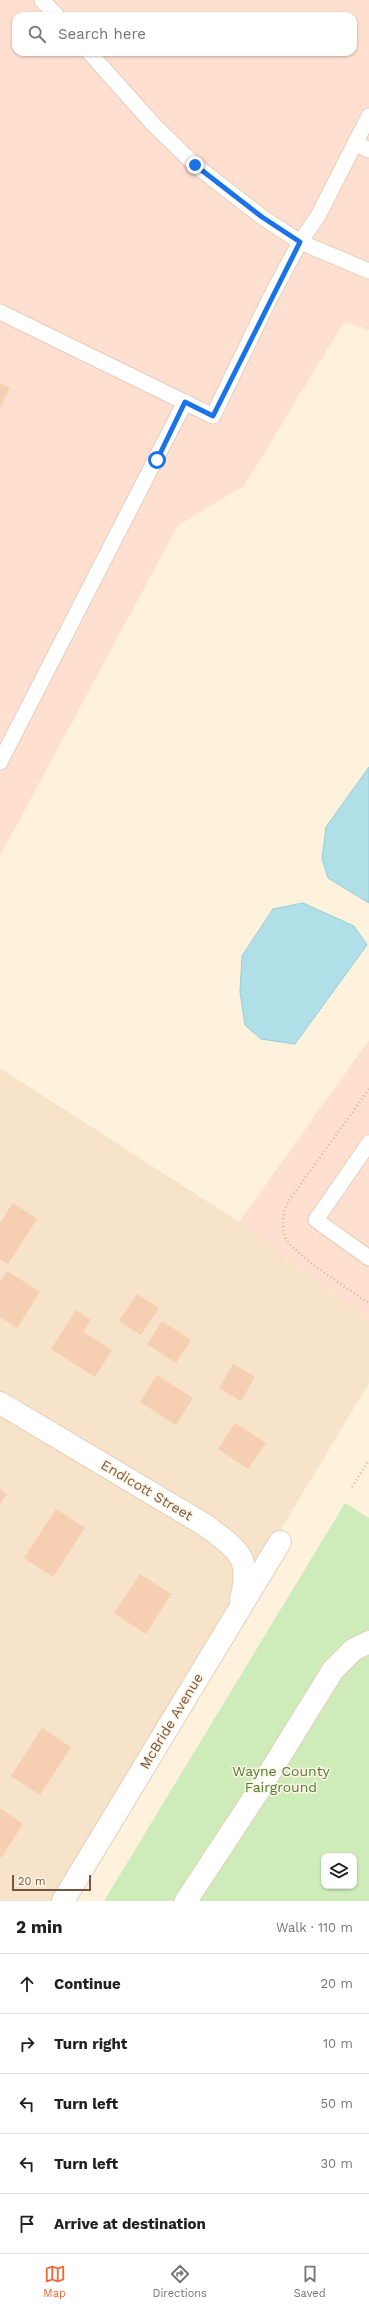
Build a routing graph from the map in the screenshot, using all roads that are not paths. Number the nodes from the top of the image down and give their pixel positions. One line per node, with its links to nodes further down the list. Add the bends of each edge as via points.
1 (42, 0): 2 (lane)
2 (52, 12)
3 (93, 56): 7 (lane, via 153,124 195,165 262,217)
4 (369, 116): 5 (lane)
5 (355, 143): 6 (lane); 7 (lane, via 318,216)
6 (369, 150)
7 (300, 242): 8 (lane); 10 (lane, via 213,416)
8 (369, 271)
9 (0, 312): 10 (lane)
10 (185, 402): 11 (lane)
11 (0, 762)
12 (369, 1143): 13 (lane, via 316,1220)
13 (369, 1258)
14 (0, 1403): 16 (street, Endicott Street, via 205,1525 230,1544 240,1555 247,1579)
15 (280, 1542): 16 (street, McBride Avenue)
16 (238, 1609): 18 (street, McBride Avenue)
17 (369, 1642): 19 (street, via 353,1650 333,1670)
18 (63, 1901)
19 (186, 1901)

